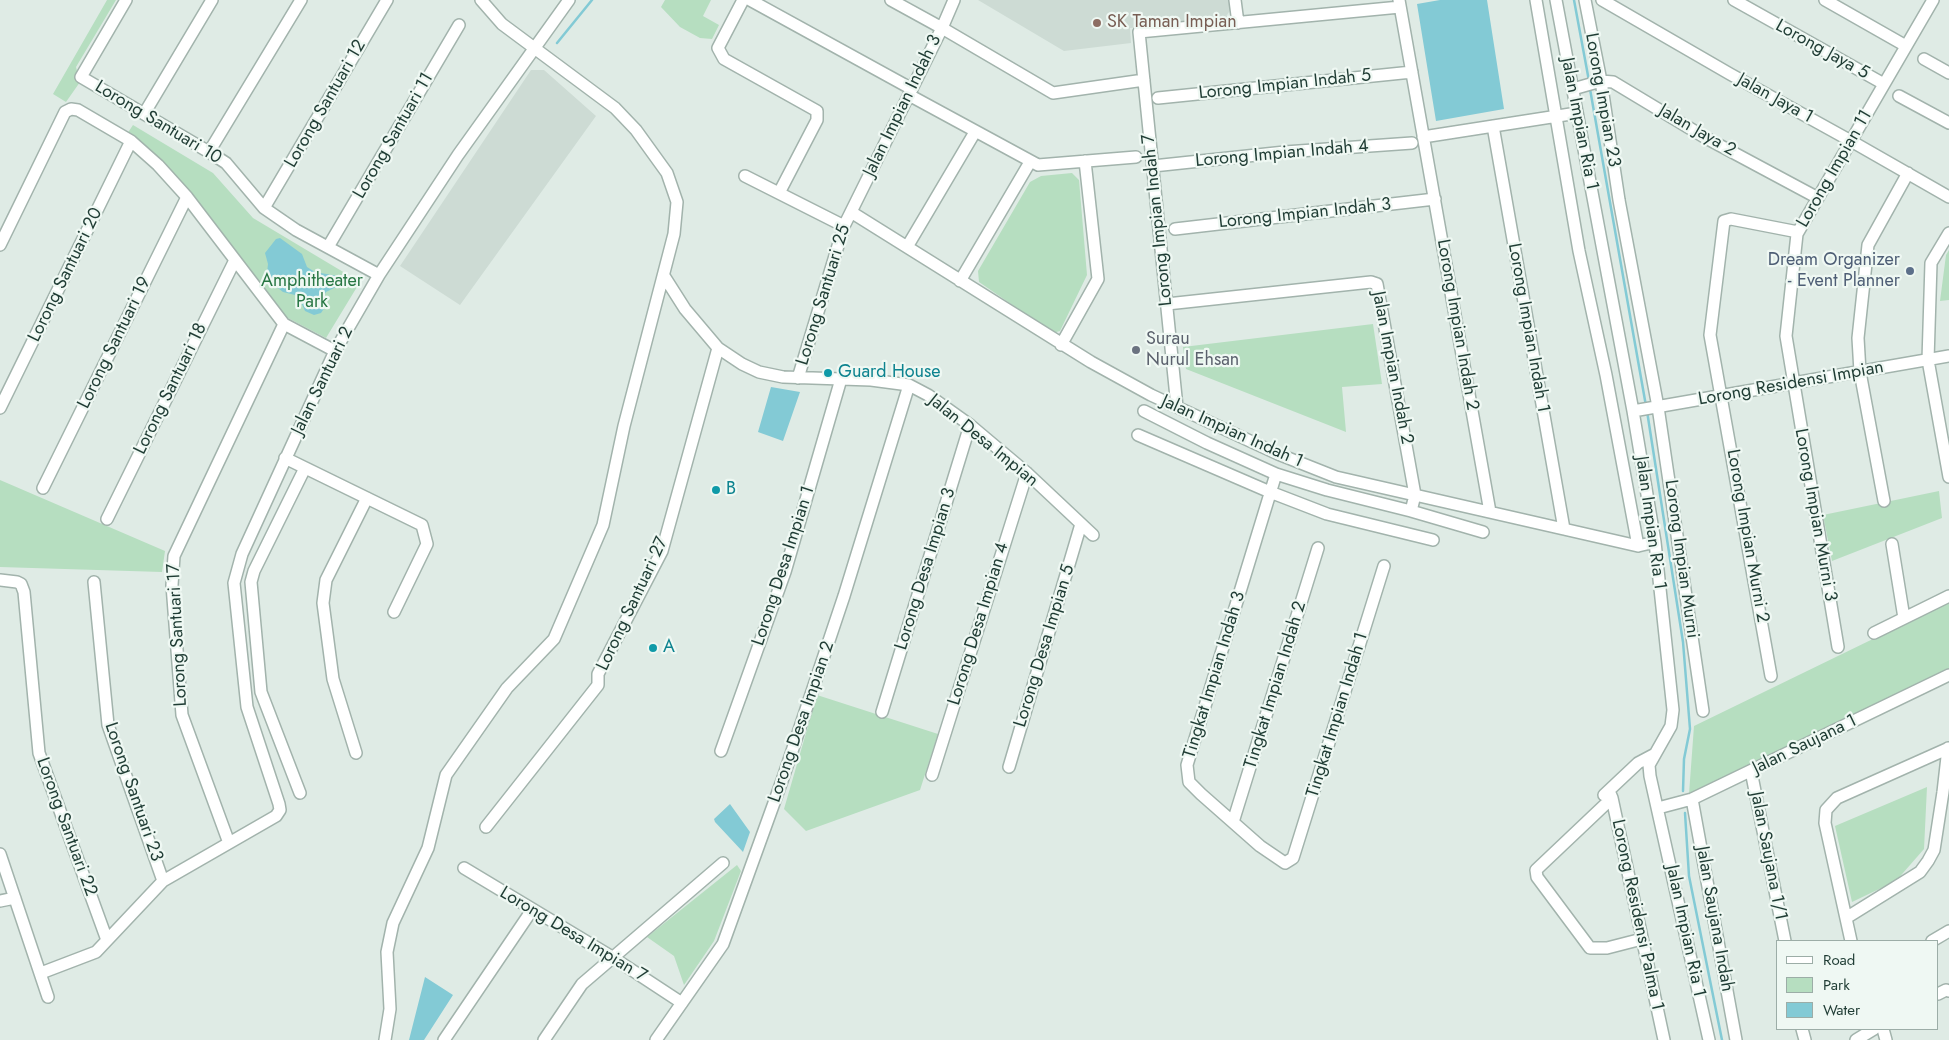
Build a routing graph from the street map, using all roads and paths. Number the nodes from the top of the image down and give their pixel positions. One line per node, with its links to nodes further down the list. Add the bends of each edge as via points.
1 (126, 0): 35 (street, Lorong Santuari 10, via 81,76)
2 (212, 0): 35 (street)
3 (301, 0): 44 (street)
4 (387, 0): 56 (street, Lorong Santuari 12)
5 (481, 0): 24 (street, via 502,24)
6 (569, 0): 24 (street, Jalan Santuari 2)
7 (743, 0): 51 (street, via 718,48 724,59 817,111 817,120)
8 (750, 0): 31 (street)
9 (891, 0): 22 (street)
10 (954, 0): 22 (street, Jalan Impian Indah 3)
11 (1235, 0): 20 (street)
12 (1536, 0): 36 (street, Jalan Impian Ria 1)
13 (1556, 0): 30 (street, Jalan Impian Ria 1)
14 (1585, 0): 30 (street, Lorong Impian 23)
15 (1602, 0): 41 (street, Jalan Jaya 1)
16 (1734, 0): 29 (street, Lorong Jaya 5)
17 (1825, 0): 23 (street)
18 (1933, 0): 23 (street, Lorong Impian 11)
19 (1400, 4): 20 (street); 26 (street, Lorong Impian Indah 2)
20 (1238, 22): 28 (street, Lorong Impian Indah 7, via 1139,32)
21 (459, 25): 63 (street, Lorong Santuari 11)
22 (942, 28): 28 (street, via 1053,93); 31 (street, Jalan Impian Indah 3)
23 (1906, 46): 29 (street, Lorong Impian 11)
24 (534, 47): 66 (street, Jalan Santuari 2); 67 (street, via 615,108 636,130 667,173 677,202 674,234)
25 (1924, 59): 27 (street)
26 (1412, 72): 33 (street, Lorong Impian Indah 5); 40 (street, Lorong Impian Indah 2)
27 (1949, 73)
28 (1144, 80): 48 (street, Lorong Impian Indah 7)
29 (1884, 84): 41 (street, Lorong Impian 11)
30 (1587, 85): 34 (street, Jalan Impian Ria 1); 54 (street, Jalan Jaya 2, via 1613,82 1706,138); 84 (street, Lorong Impian 23, via 1619,200)
31 (911, 92): 39 (street); 57 (street, Jalan Impian Indah 3)
32 (1899, 96): 37 (street)
33 (1158, 98)
34 (1577, 113): 36 (street); 84 (street, Jalan Impian Ria 1)
35 (144, 114): 44 (street, Lorong Santuari 10)
36 (1555, 117): 38 (street); 108 (street, Jalan Impian Ria 1)
37 (1949, 123)
38 (1493, 126): 40 (street); 102 (street, Lorong Impian Indah 1)
39 (975, 132): 47 (street); 64 (street)
40 (1424, 137): 55 (street, Lorong Impian Indah 2)
41 (1851, 141): 49 (street, Jalan Jaya 1); 54 (street, Lorong Impian 11)
42 (131, 142): 52 (street, via 158,165); 62 (street, via 78,110 71,108 65,112); 83 (street, Lorong Santuari 20)
43 (1412, 143): 48 (street, Lorong Impian Indah 4)
44 (209, 152): 56 (street, Lorong Santuari 10, via 226,163)
45 (1136, 157): 46 (street)
46 (1085, 161): 47 (street, via 1038,165); 71 (street, via 1098,279)
47 (1030, 162): 68 (street)
48 (1152, 166): 69 (street, Lorong Impian Indah 7)
49 (1908, 173): 53 (street, Jalan Jaya 1); 76 (street, via 1868,245 1858,338)
50 (745, 176): 51 (street)
51 (779, 193): 58 (street)
52 (187, 197): 65 (street); 93 (street, Lorong Santuari 19)
53 (1949, 197)
54 (1818, 198): 60 (street, Lorong Impian 11)
55 (1435, 199): 59 (street, Lorong Impian Indah 3); 99 (street, Lorong Impian Indah 2)
56 (264, 208): 63 (street, Lorong Santuari 10)
57 (851, 212): 58 (street, Lorong Santuari 25); 64 (street, Jalan Impian Indah 1)
58 (844, 226): 77 (street, Lorong Santuari 25)
59 (1174, 229)
60 (1798, 232): 79 (street, Lorong Impian 11, via 1786,336); 81 (street, Lorong Impian Murni 2, via 1724,220 1710,335)
61 (1949, 233): 75 (street, via 1931,264)
62 (0, 245)
63 (328, 247): 66 (street, Lorong Santuari 10)
64 (907, 247): 68 (street, Jalan Impian Indah 1)
65 (235, 260): 70 (street); 100 (street, Lorong Santuari 18)
66 (379, 274): 73 (street, Jalan Santuari 2)
67 (664, 276): 72 (street, Jalan Desa Impian, via 685,309); 157 (street, via 650,321 600,534 554,639 507,688 446,775 428,848 393,923 387,952 390,1009)
68 (960, 281): 71 (street, Jalan Impian Indah 1)
69 (1167, 304): 82 (street, Lorong Impian Indah 7); 95 (street, Jalan Impian Indah 2, via 1371,282 1377,284)
70 (284, 324): 73 (street); 135 (street, Lorong Santuari 17, via 174,556 172,585 182,715)
71 (1061, 344): 82 (street, Jalan Impian Indah 1)
72 (718, 348): 77 (street, Jalan Desa Impian, via 759,372); 134 (street, Lorong Santuari 27, via 662,551 598,674 598,685)
73 (335, 351): 88 (street, Jalan Santuari 2)
74 (1949, 356): 75 (street, Lorong Residensi Impian)
75 (1928, 360): 76 (street, Lorong Residensi Impian); 92 (street)
76 (1860, 372): 79 (street, Lorong Residensi Impian); 97 (street)
77 (798, 378): 78 (street, Jalan Desa Impian)
78 (841, 379): 80 (street, Jalan Desa Impian); 123 (street, Lorong Desa Impian 1, via 785,572)
79 (1793, 383): 81 (street, Lorong Residensi Impian); 117 (street, Lorong Impian Murni 3)
80 (909, 385): 86 (street, Jalan Desa Impian); 155 (street, Lorong Desa Impian 2, via 844,596 723,944)
81 (1722, 395): 84 (street, Lorong Residensi Impian); 118 (street, Lorong Impian Murni 2)
82 (1177, 407): 95 (street, Jalan Impian Indah 1, via 1336,477)
83 (0, 408)
84 (1646, 408): 106 (street, Jalan Impian Ria 1); 120 (street, Lorong Impian Murni)
85 (1144, 411): 91 (street, Jalan Impian Indah 1)
86 (970, 426): 90 (street, Jalan Desa Impian); 121 (street, Lorong Desa Impian 3)
87 (1138, 435): 94 (street)
88 (285, 458): 89 (street); 135 (street, Jalan Santuari 2, via 242,554 234,583 247,707 280,810 276,816)
89 (304, 468): 96 (street); 129 (street, via 251,582 261,692)
90 (1026, 473): 101 (street, Jalan Desa Impian); 128 (street, Lorong Desa Impian 4)
91 (1276, 474): 94 (street, Tingkat Impian Indah 3); 98 (street, Jalan Impian Indah 1)
92 (1949, 477)
93 (43, 488)
94 (1270, 492): 105 (street, via 1327,514); 133 (street, Tingkat Impian Indah 3, via 1187,765 1190,782)
95 (1415, 495): 98 (street, Jalan Impian Indah 2); 99 (street, Jalan Impian Indah 1)
96 (367, 498): 114 (street, via 422,525 425,532 427,544); 124 (street, via 326,580 323,603 333,679)
97 (1884, 501)
98 (1411, 511): 103 (street, Jalan Impian Indah 1)
99 (1490, 512): 102 (street, Jalan Impian Indah 1)
100 (107, 518)
101 (1081, 524): 104 (street, Jalan Desa Impian); 126 (street, Lorong Desa Impian 5)
102 (1564, 529): 108 (street, Jalan Impian Indah 1)
103 (1483, 532)
104 (1093, 535)
105 (1433, 540)
106 (1655, 542): 108 (street, Jalan Impian Indah 1); 125 (street, Jalan Impian Ria 1, via 1673,710 1671,726)
107 (1892, 544): 115 (street)
108 (1638, 546)
109 (1318, 548): 133 (street, Tingkat Impian Indah 2)
110 (1384, 566): 137 (street, Tingkat Impian Indah 1, via 1293,858)
111 (0, 580): 148 (street, Lorong Santuari 22, via 17,582 24,592 39,753)
112 (94, 582): 141 (street, Lorong Santuari 23, via 108,725)
113 (1949, 596): 115 (street)
114 (394, 612)
115 (1904, 618): 116 (street)
116 (1874, 634)
117 (1838, 647)
118 (1772, 676)
119 (1949, 676): 127 (street, Jalan Saujana 1)
120 (1703, 711)
121 (882, 712)
122 (1948, 748): 145 (street, via 1934,850 1928,861 1920,872); 145 (street, via 1837,798 1826,810 1824,823)
123 (721, 751)
124 (356, 753)
125 (1655, 754): 130 (street, via 1638,763); 132 (street, Jalan Impian Ria 1, via 1649,765)
126 (1009, 767)
127 (1751, 772): 131 (street, Jalan Saujana 1); 149 (street, Jalan Saujana 1/1)
128 (932, 775)
129 (300, 793)
130 (1610, 794): 140 (street); 147 (street, Lorong Residensi Palma 1); 147 (street, via 1536,870 1537,877 1590,948 1607,948)
131 (1692, 799): 132 (street, Jalan Saujana 1); 163 (street, Jalan Saujana Indah)
132 (1658, 808): 162 (street, Jalan Impian Ria 1)
133 (1233, 822): 137 (street, Tingkat Impian Indah 3, via 1260,846 1285,863)
134 (486, 828)
135 (229, 844): 141 (street)
136 (0, 854): 142 (street)
137 (1289, 862)
138 (723, 863): 152 (street)
139 (464, 868): 144 (street, Lorong Desa Impian 7)
140 (1528, 868)
141 (164, 881): 148 (street)
142 (15, 898): 143 (street); 153 (street)
143 (0, 901)
144 (532, 910): 152 (street, Lorong Desa Impian 7); 158 (street)
145 (1846, 918): 150 (street)
146 (1949, 931): 151 (street)
147 (1642, 939): 161 (street, Lorong Residensi Palma 1)
148 (107, 940): 153 (street, via 96,952)
149 (1785, 940)
150 (1851, 940)
151 (1934, 940)
152 (612, 957): 155 (street, Lorong Desa Impian 7); 159 (street, via 582,984)
153 (41, 973): 154 (street)
154 (48, 997)
155 (682, 1002): 160 (street, Lorong Desa Impian 2)
156 (1872, 1030): 164 (street)
157 (385, 1040)
158 (444, 1040)
159 (544, 1040)
160 (656, 1040)
161 (1664, 1040)
162 (1709, 1040)
163 (1736, 1040)
164 (1856, 1040)

